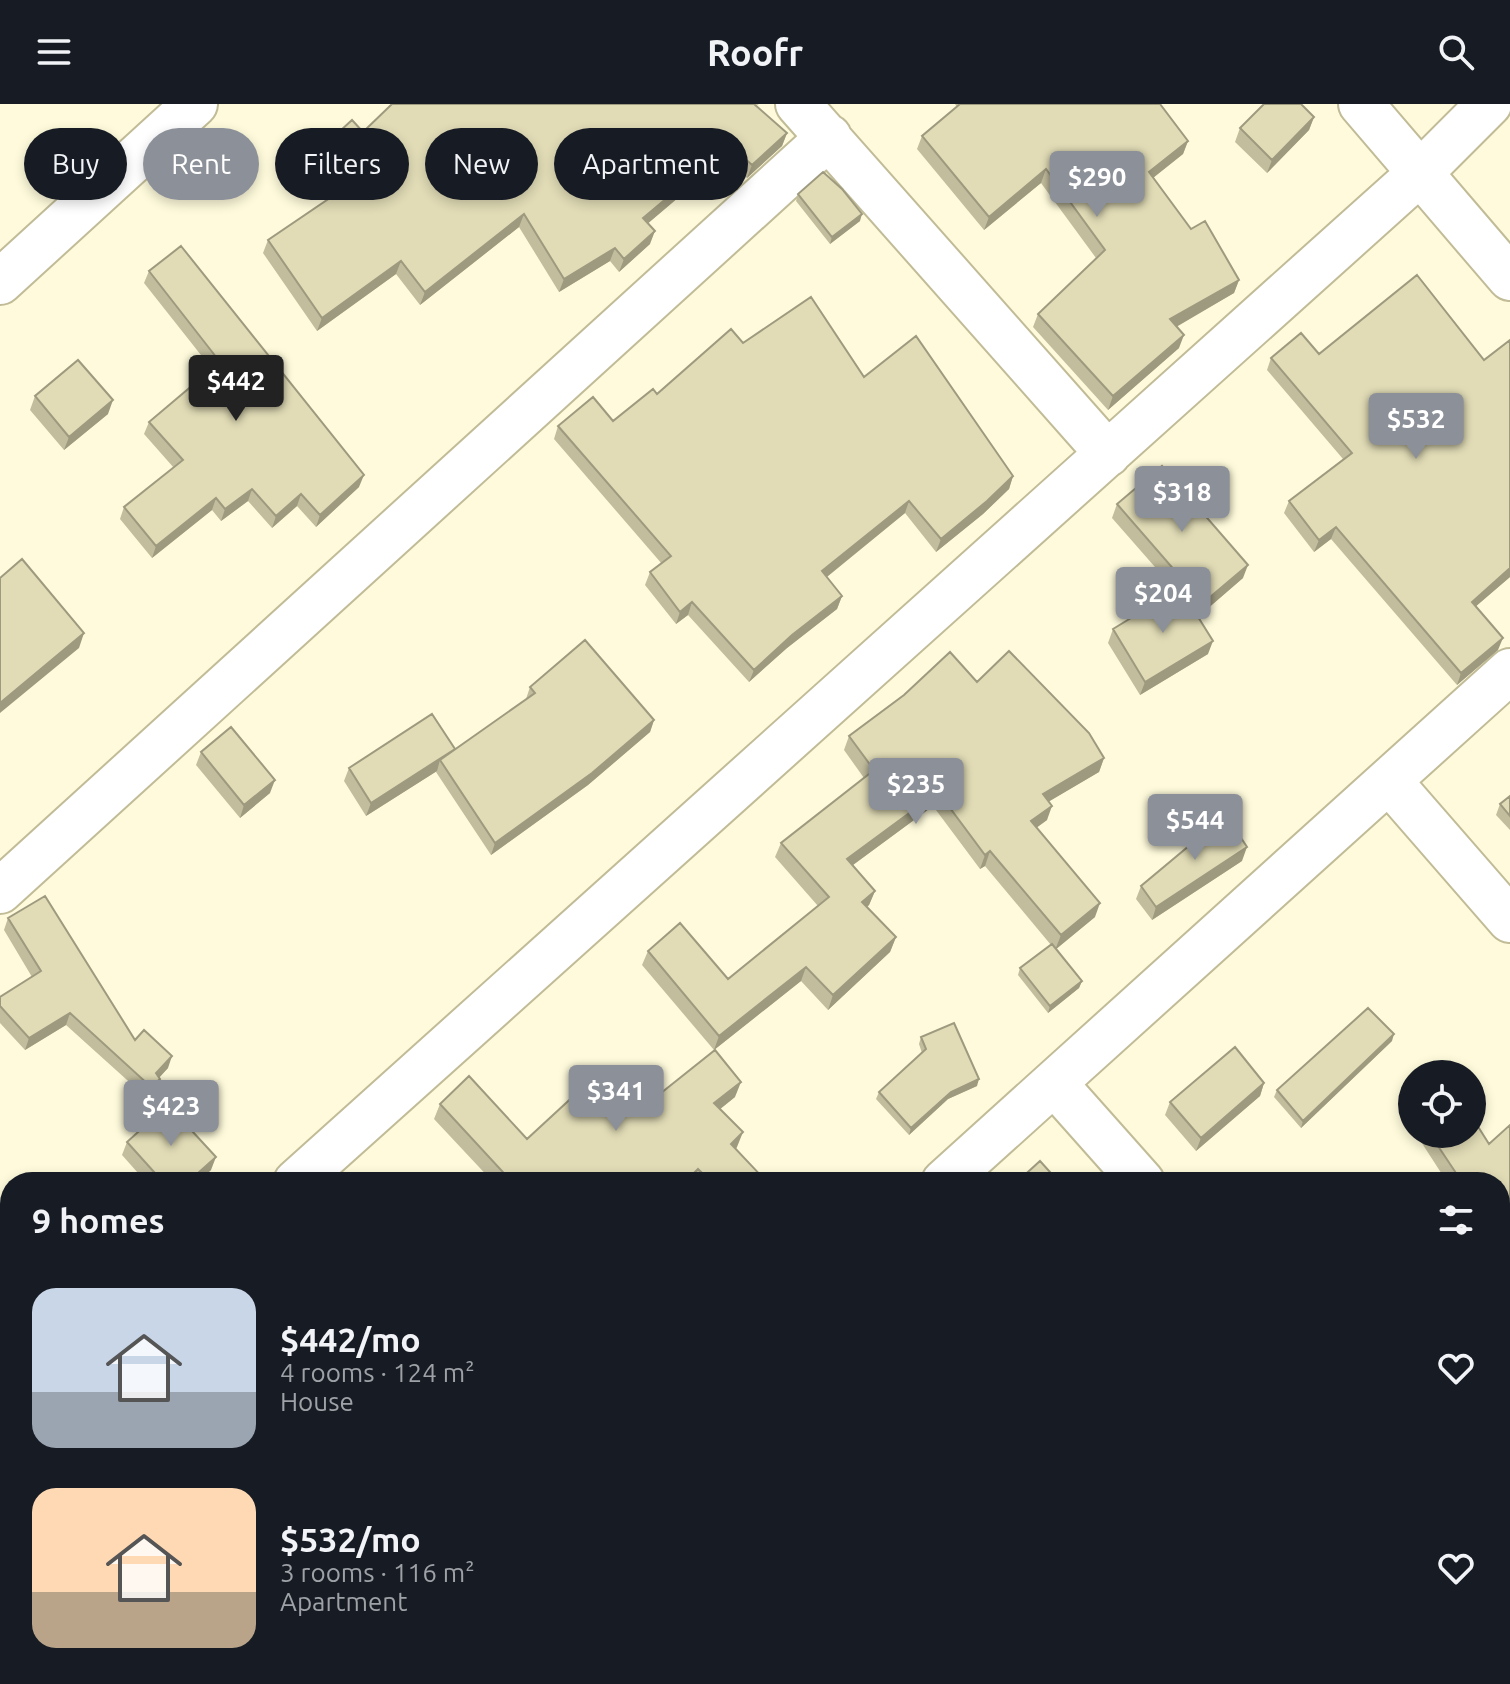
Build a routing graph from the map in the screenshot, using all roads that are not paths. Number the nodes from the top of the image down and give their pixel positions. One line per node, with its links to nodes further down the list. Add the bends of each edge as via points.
1 (195, 104): 7 (street)
2 (798, 104): 5 (street)
3 (1361, 104): 6 (street)
4 (1489, 104): 6 (street)
5 (829, 137): 9 (street); 12 (street)
6 (1420, 173): 8 (street); 9 (street)
7 (3, 270)
8 (1510, 278)
9 (1108, 454): 15 (street)
10 (1510, 671): 11 (street)
11 (1389, 781): 13 (street); 14 (street)
12 (0, 891)
13 (1510, 920)
14 (1054, 1083): 16 (street); 17 (street)
15 (307, 1172)
16 (955, 1172)
17 (1133, 1172)

